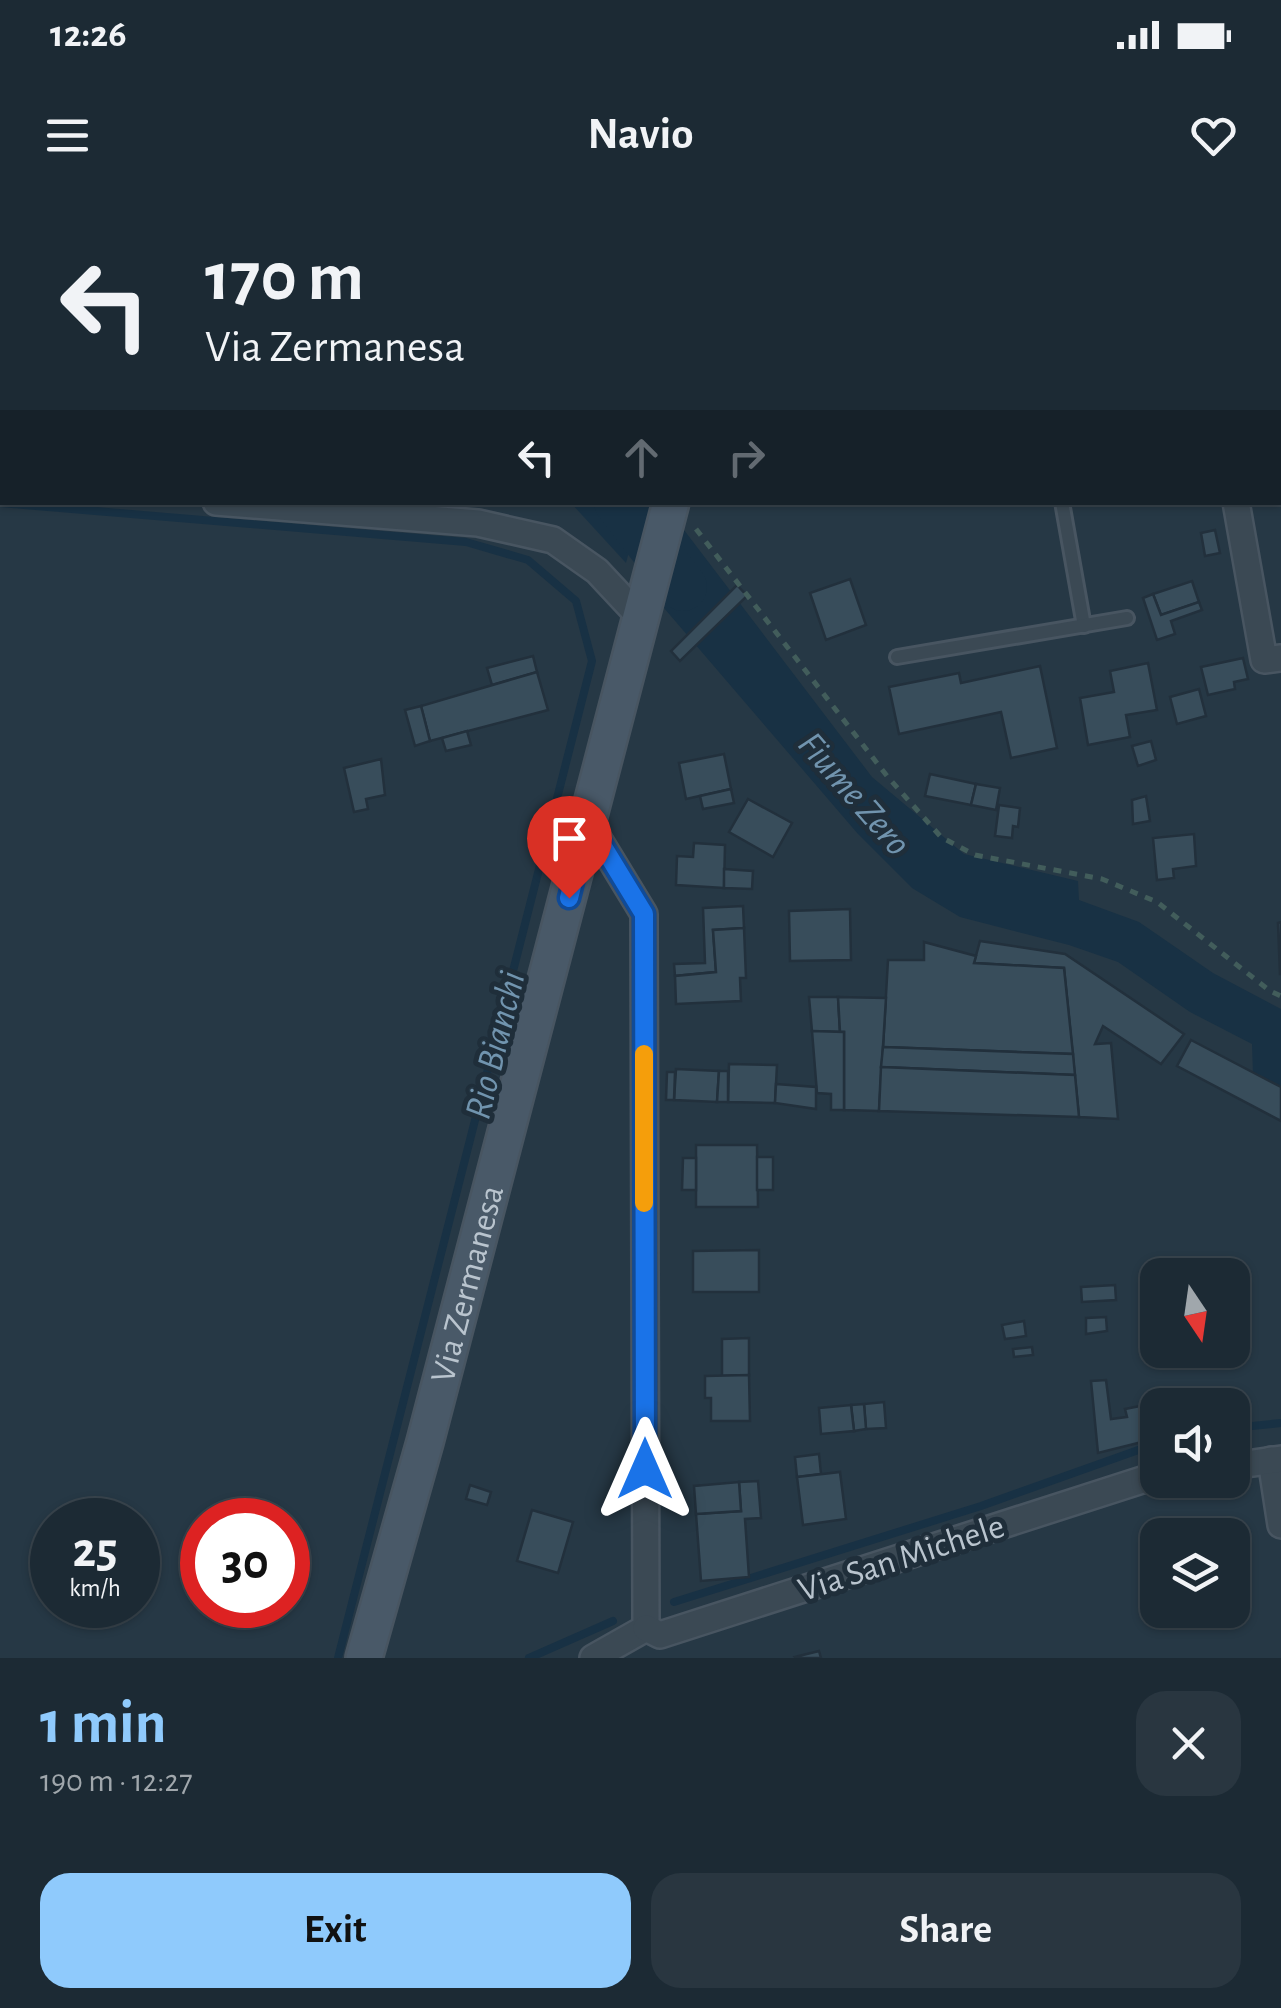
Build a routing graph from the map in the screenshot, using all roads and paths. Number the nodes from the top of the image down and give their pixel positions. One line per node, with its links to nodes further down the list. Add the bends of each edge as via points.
1 (253, 505): 5 (street, via 478,523 553,540)
2 (1063, 505): 7 (lane)
3 (1237, 505): 9 (street, via 1264,660)
4 (676, 515): 5 (main road, Via Zermanesa); 11 (path, via 941,837 974,855 1102,879 1158,902)
5 (644, 601): 10 (main road, Via Zermanesa)
6 (1127, 618): 7 (lane)
7 (1084, 626): 8 (lane)
8 (897, 657)
9 (1281, 658)
10 (588, 822): 16 (street, via 644,914); 17 (main road, Via Zermanesa)
11 (1281, 996)
12 (1276, 1460): 13 (street); 15 (street)
13 (1250, 1464)
14 (1140, 1484): 16 (street, Via San Michele, via 660,1635)
15 (1281, 1526)
16 (646, 1628): 18 (street, Via San Michele)
17 (364, 1658)
18 (593, 1658)

